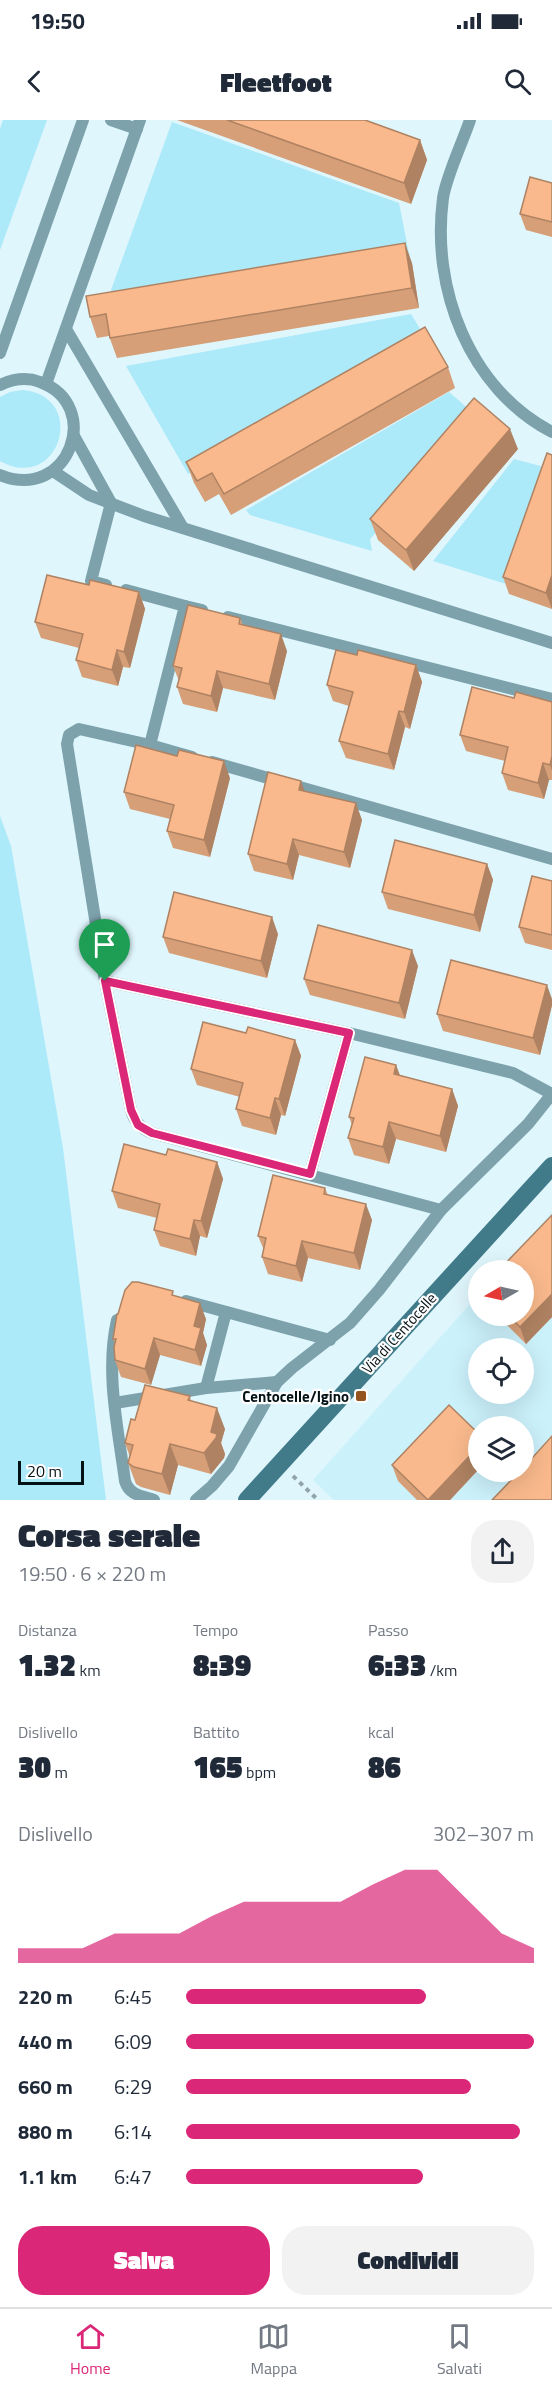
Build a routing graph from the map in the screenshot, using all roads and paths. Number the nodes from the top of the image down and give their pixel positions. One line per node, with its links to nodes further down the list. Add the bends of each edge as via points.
1 (83, 120): 6 (lane)
2 (111, 120): 4 (lane)
3 (470, 120): 9 (lane, via 443,196 441,235 456,319 473,358 502,395 531,421)
4 (139, 124): 5 (lane)
5 (66, 329): 7 (lane); 14 (lane)
6 (0, 353)
7 (46, 384): 8 (lane, via 21,379); 10 (lane, via 68,406)
8 (0, 385)
9 (552, 432)
10 (74, 436): 11 (lane, via 67,456); 13 (lane)
11 (53, 471): 12 (lane, via 21,481); 13 (lane, via 75,488)
12 (0, 475)
13 (111, 503): 14 (lane); 15 (lane, via 92,581)
14 (183, 528): 16 (lane)
15 (185, 606): 17 (lane); 18 (lane)
16 (552, 643)
17 (552, 699)
18 (150, 745): 19 (lane); 20 (lane, via 79,729 69,735 67,744)
19 (552, 859)
20 (105, 981): 21 (lane); 23 (lane, via 131,1110 138,1125 152,1133)
21 (349, 1033): 23 (lane); 24 (lane, via 513,1073 552,1094 528,1124)
22 (552, 1166): 32 (street, Via di Centocelle)
23 (310, 1174): 24 (lane)
24 (441, 1210): 28 (lane, via 374,1296)
25 (168, 1296): 27 (lane)
26 (120, 1310): 31 (lane, via 111,1351)
27 (226, 1312): 28 (lane); 30 (lane)
28 (330, 1340): 29 (lane)
29 (277, 1382): 30 (lane); 34 (lane, via 229,1466)
30 (206, 1388): 31 (lane)
31 (115, 1403): 33 (lane, via 126,1486)
32 (280, 1464): 35 (street, Via di Centocelle); 36 (path)
33 (154, 1500)
34 (196, 1500)
35 (247, 1500)
36 (318, 1500)

